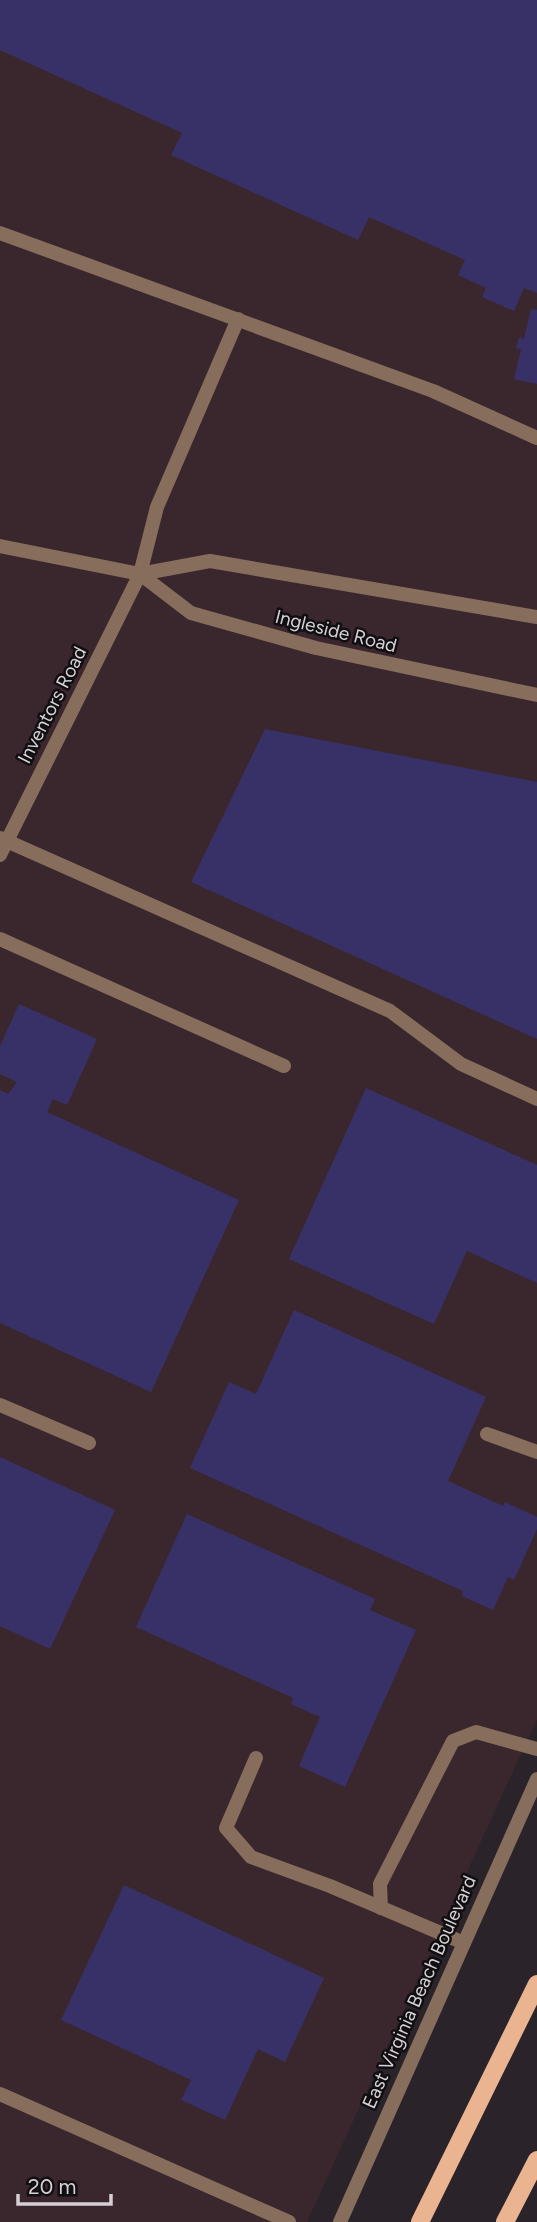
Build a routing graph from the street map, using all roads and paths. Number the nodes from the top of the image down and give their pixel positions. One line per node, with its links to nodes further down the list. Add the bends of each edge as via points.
1 (0, 233): 2 (street)
2 (238, 319): 3 (street, via 433,390); 5 (street, Inventors Road, via 157,507)
3 (537, 438)
4 (0, 546): 5 (street, Ingleside Road)
5 (140, 574): 6 (street, Ingleside Road, via 210,561); 7 (street, Ingleside Road, via 191,612 316,648); 8 (street, Inventors Road)
6 (537, 617)
7 (537, 695)
8 (4, 839): 9 (street, Inventors Road); 12 (street, via 390,1011 461,1064)
9 (0, 855)
10 (0, 939): 11 (street)
11 (284, 1066)
12 (537, 1099)
13 (0, 1405): 15 (street)
14 (487, 1434): 16 (street)
15 (89, 1443)
16 (537, 1452)
17 (537, 1749): 20 (street, via 476,1732 453,1741 380,1884)
18 (256, 1758): 20 (street, via 226,1828 251,1857)
19 (537, 1779): 21 (street, East Virginia Beach Boulevard)
20 (381, 1908): 21 (street)
21 (464, 1943): 26 (street, East Virginia Beach Boulevard)
22 (537, 1984): 27 (main road)
23 (0, 2094): 25 (street)
24 (537, 2160): 28 (main road)
25 (289, 2222)
26 (340, 2222)
27 (420, 2222)
28 (505, 2222)

